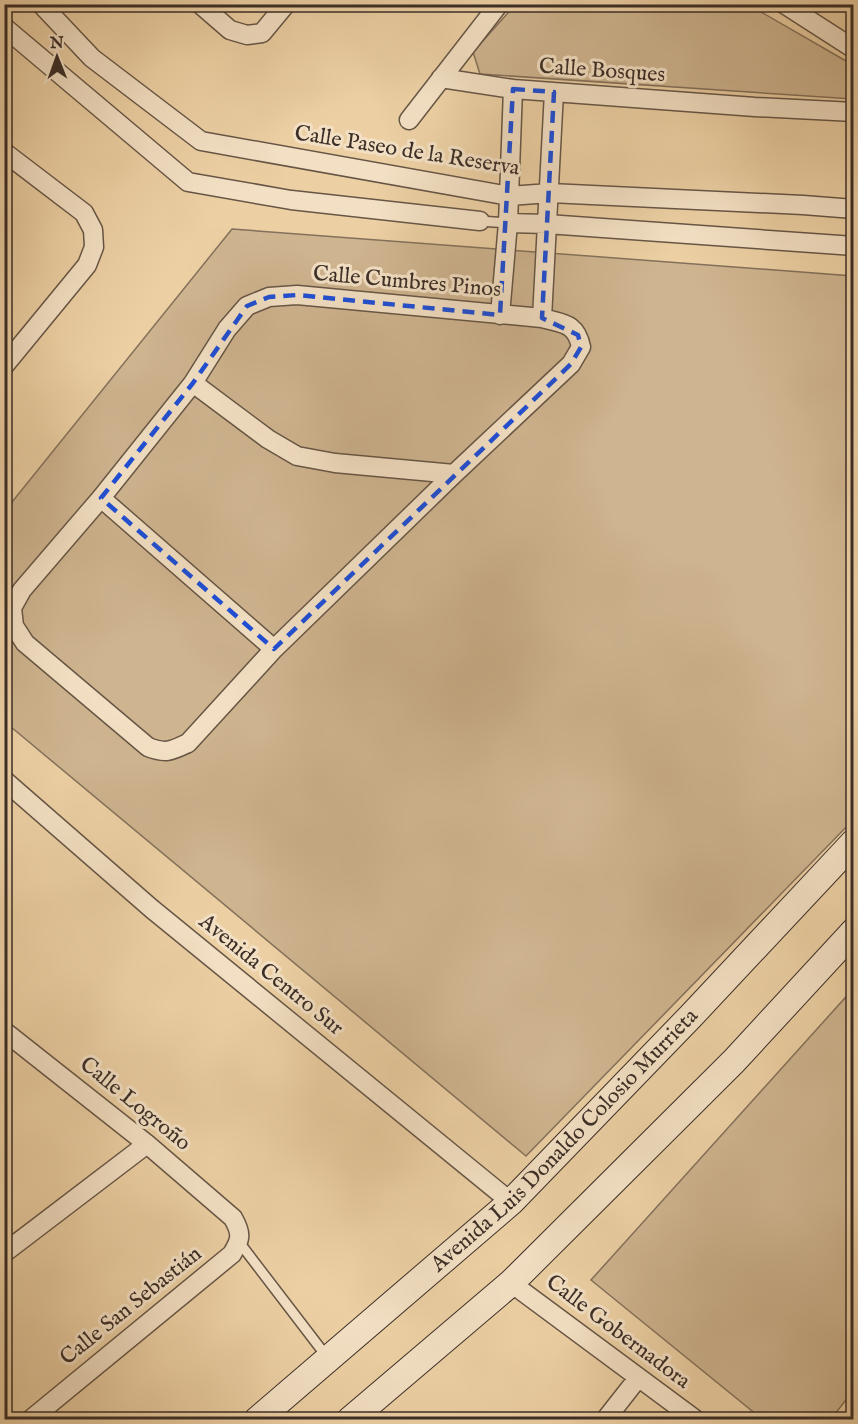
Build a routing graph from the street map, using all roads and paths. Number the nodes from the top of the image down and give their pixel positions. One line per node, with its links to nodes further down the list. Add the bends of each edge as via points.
1 (41, 4): 15 (street, Calle Paseo de la Reserva, via 92,58 201,141)
2 (200, 4): 3 (street, via 230,30 247,35 262,33)
3 (285, 4)
4 (499, 4): 8 (street)
5 (784, 4): 7 (street)
6 (4, 27): 17 (street, via 188,182 291,200)
7 (854, 49)
8 (441, 78): 9 (street, Calle Bosques); 12 (street)
9 (513, 89): 10 (street, Calle Bosques); 15 (street)
10 (554, 92): 11 (street, Calle Bosques); 14 (street)
11 (854, 112)
12 (409, 120)
13 (4, 152): 23 (street, via 84,213 93,230 94,248 87,265)
14 (550, 193): 15 (street, Calle Paseo de la Reserva); 16 (street, Calle Paseo de la Reserva); 19 (street)
15 (509, 195): 18 (street)
16 (854, 209)
17 (480, 221): 18 (lane)
18 (508, 223): 19 (street); 21 (street)
19 (547, 224): 20 (street); 22 (street)
20 (854, 246)
21 (500, 315): 22 (street, Calle Cumbres Pinos); 24 (street, Calle Cumbres Pinos, via 297,296 269,297 247,306 227,329)
22 (542, 318): 25 (street, Calle Cumbres Pinos, via 571,327 578,334 581,347 571,364)
23 (4, 366)
24 (193, 383): 25 (street, via 297,456); 26 (street, Calle Cumbres Pinos)
25 (454, 474): 27 (street, Calle Cumbres Pinos)
26 (100, 498): 27 (street); 27 (street, Calle Cumbres Pinos, via 22,590 12,608 14,626 25,643 148,747 161,752 188,743)
27 (274, 649)
28 (4, 780): 33 (street, Avenida Centro Sur, via 152,909)
29 (854, 842): 33 (main road, Avenida Luis Donaldo Colosio Murrieta)
30 (854, 931): 36 (main road, via 734,1061)
31 (9, 1041): 32 (street, Calle Logroño)
32 (147, 1144): 34 (street, Calle Logroño, via 233,1218 240,1230); 35 (street)
33 (511, 1202): 37 (main road, Avenida Luis Donaldo Colosio Murrieta)
34 (239, 1242): 37 (lane); 39 (street, Calle San Sebastián, via 232,1254)
35 (4, 1253)
36 (512, 1283): 38 (street, Calle Gobernadora); 41 (main road)
37 (328, 1359): 40 (main road, Avenida Luis Donaldo Colosio Murrieta)
38 (638, 1378): 42 (street); 43 (street, Calle Gobernadora)
39 (30, 1419)
40 (257, 1419)
41 (350, 1419)
42 (605, 1419)
43 (696, 1419)

